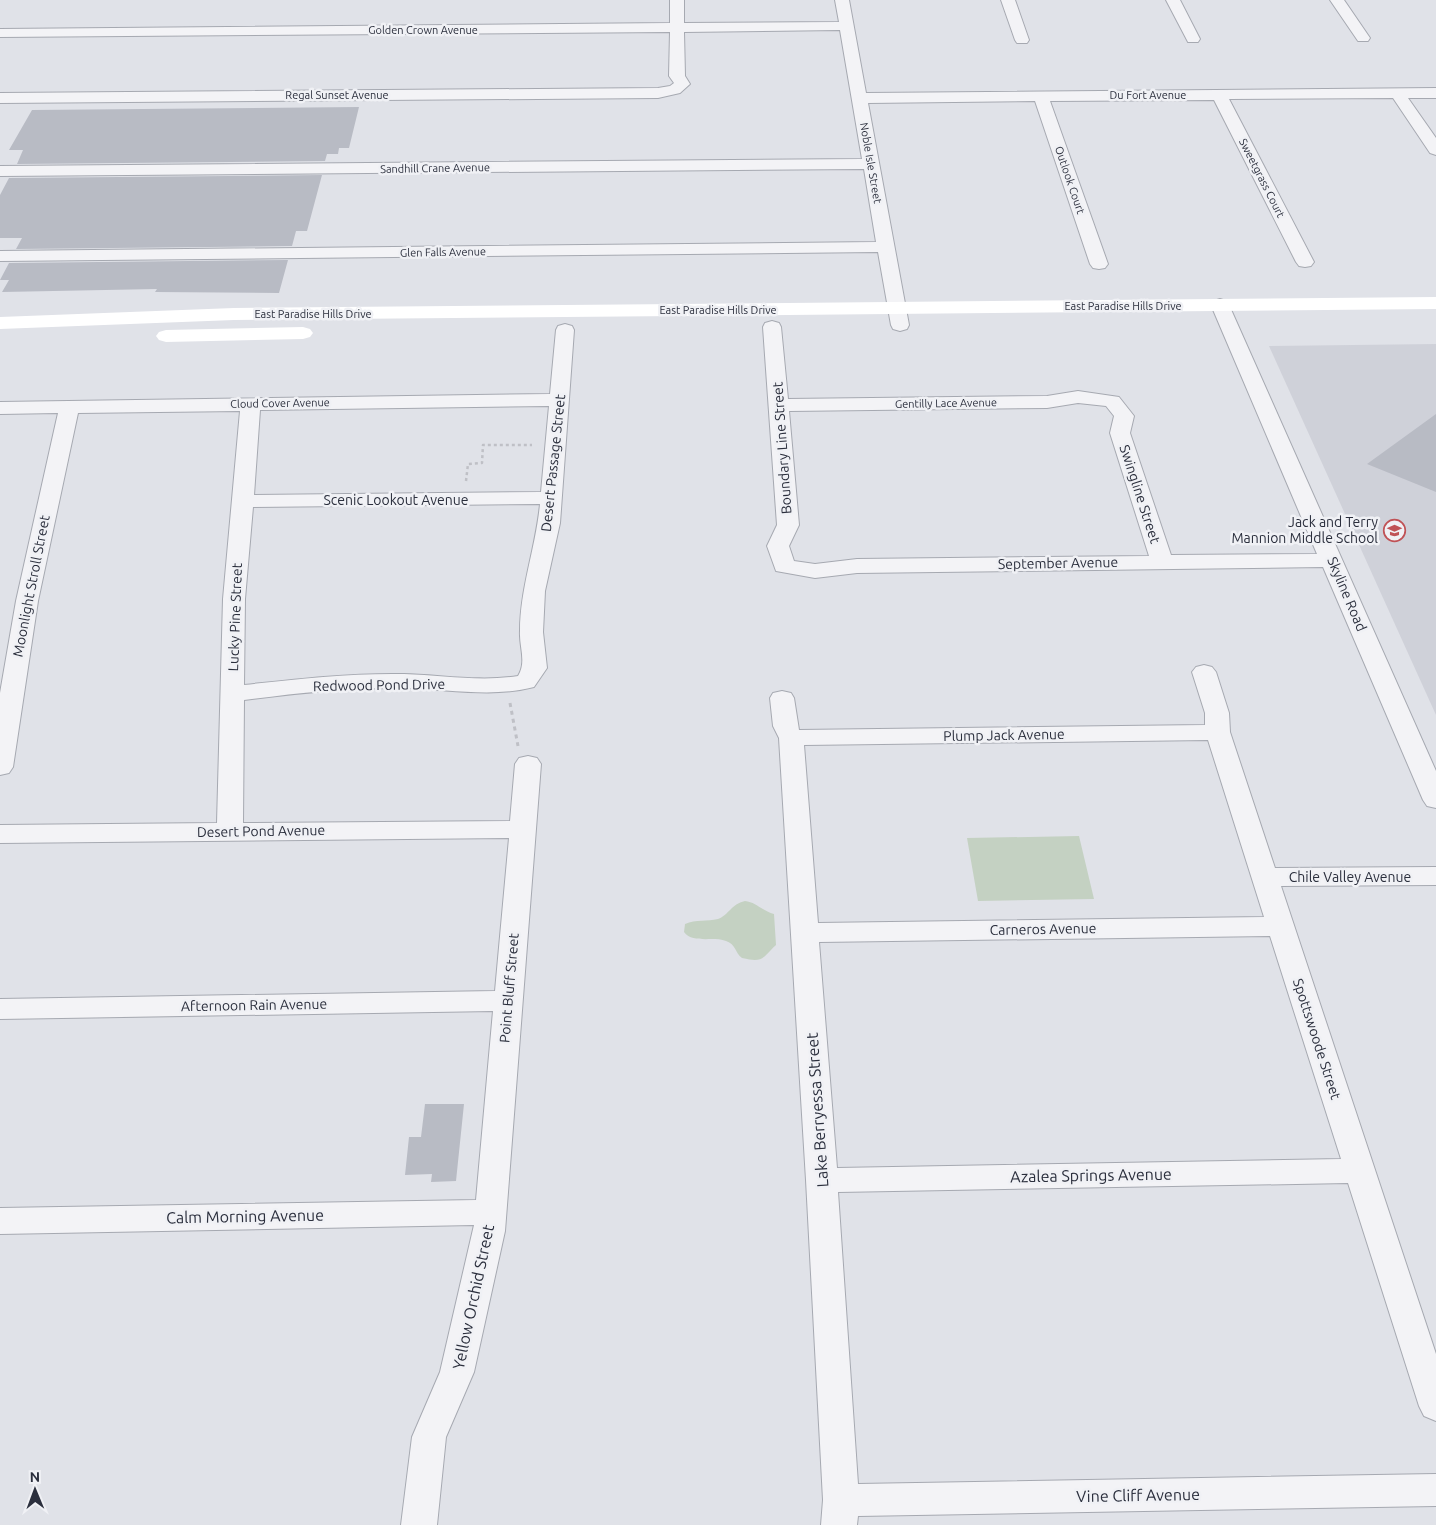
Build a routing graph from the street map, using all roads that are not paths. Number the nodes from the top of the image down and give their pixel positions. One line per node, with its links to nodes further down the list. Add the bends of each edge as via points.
1 (677, 0): 7 (street)
2 (842, 0): 6 (street, Noble Isle Street)
3 (1008, 0): 11 (street)
4 (1173, 0): 10 (street)
5 (1337, 0): 9 (street)
6 (847, 26): 7 (street, Golden Crown Avenue); 17 (street, Noble Isle Street)
7 (676, 28): 8 (street, Golden Crown Avenue); 16 (street, Regal Sunset Avenue, via 677,76 682,84 675,90 658,93)
8 (1, 36)
9 (1363, 38)
10 (1193, 39)
11 (1022, 40)
12 (1397, 93): 13 (street, Du Fort Avenue); 14 (street, Du Fort Avenue); 18 (street)
13 (1436, 93)
14 (1219, 94): 15 (street, Du Fort Avenue); 23 (street, Sweetgrass Court)
15 (1041, 96): 17 (street, Du Fort Avenue); 24 (street, Outlook Court)
16 (0, 98)
17 (859, 98): 19 (street, Noble Isle Street)
18 (1436, 150)
19 (870, 164): 20 (street, Sandhill Crane Avenue); 21 (street, Noble Isle Street)
20 (0, 171)
21 (885, 247): 22 (street, Glen Falls Avenue); 27 (street, Noble Isle Street)
22 (0, 256)
23 (1305, 262)
24 (1099, 264)
25 (1436, 303): 26 (main road, East Paradise Hills Drive)
26 (1224, 314): 27 (main road, East Paradise Hills Drive); 28 (main road, East Paradise Hills Drive); 43 (street, Skyline Road)
27 (898, 317): 29 (main road, East Paradise Hills Drive, via 234,314); 30 (main road, East Paradise Hills Drive)
28 (1436, 321)
29 (0, 323)
30 (772, 327): 31 (main road, East Paradise Hills Drive); 38 (street, Boundary Line Street)
31 (564, 330): 33 (main road, East Paradise Hills Drive); 35 (street, Desert Passage Street)
32 (335, 332): 34 (main road, East Paradise Hills Drive)
33 (365, 332)
34 (0, 338)
35 (559, 400): 37 (street, Cloud Cover Avenue); 41 (street, Desert Passage Street)
36 (1112, 401): 38 (street, Gentilly Lace Avenue, via 1078,397 1047,402); 44 (street, Swingline Street, via 1124,416 1120,433)
37 (251, 403): 39 (street, Cloud Cover Avenue); 42 (street, Lucky Pine Street)
38 (779, 405): 45 (street, Boundary Line Street, via 788,525 778,546)
39 (70, 406): 40 (street, Cloud Cover Avenue); 53 (street, Moonlight Stroll Street, via 27,601)
40 (0, 408)
41 (551, 498): 42 (street, Scenic Lookout Avenue); 47 (street, Desert Passage Street, via 549,524 534,591 531,632 535,668)
42 (241, 501): 48 (street, Lucky Pine Street)
43 (1332, 560): 44 (street, September Avenue); 54 (street, Skyline Road)
44 (1162, 561): 45 (street, September Avenue, via 857,566 815,571)
45 (784, 566)
46 (1204, 672): 50 (street, Spottswoode Street, via 1217,713)
47 (526, 682): 48 (street, Redwood Pond Drive, via 504,686 354,682)
48 (232, 694): 56 (street, Lucky Pine Street)
49 (782, 698): 51 (street, Lake Berryessa Street, via 785,726)
50 (1218, 732): 51 (street, Plump Jack Avenue); 59 (street, Spottswoode Street)
51 (791, 738): 61 (street, Lake Berryessa Street)
52 (523, 757): 55 (street, Point Bluff Street)
53 (0, 767)
54 (1436, 800)
55 (523, 829): 56 (street, Desert Pond Avenue); 62 (street, Point Bluff Street)
56 (230, 832): 57 (street, Desert Pond Avenue)
57 (0, 834)
58 (1436, 876): 59 (street, Chile Valley Avenue)
59 (1265, 878): 60 (street, Spottswoode Street)
60 (1280, 926): 61 (street, Carneros Avenue); 64 (street, Spottswoode Street)
61 (805, 933): 65 (street, Lake Berryessa Street)
62 (508, 1001): 63 (street, Afternoon Rain Avenue); 66 (street, Point Bluff Street)
63 (0, 1009)
64 (1359, 1171): 65 (street, Azalea Springs Avenue); 68 (street, Spottswoode Street)
65 (822, 1180): 70 (street, Lake Berryessa Street)
66 (491, 1212): 67 (street, Calm Morning Avenue); 71 (street, Yellow Orchid Street, via 457,1372 429,1437)
67 (0, 1221)
68 (1436, 1406)
69 (1436, 1490): 70 (street, Vine Cliff Avenue)
70 (840, 1512)
71 (419, 1525)

